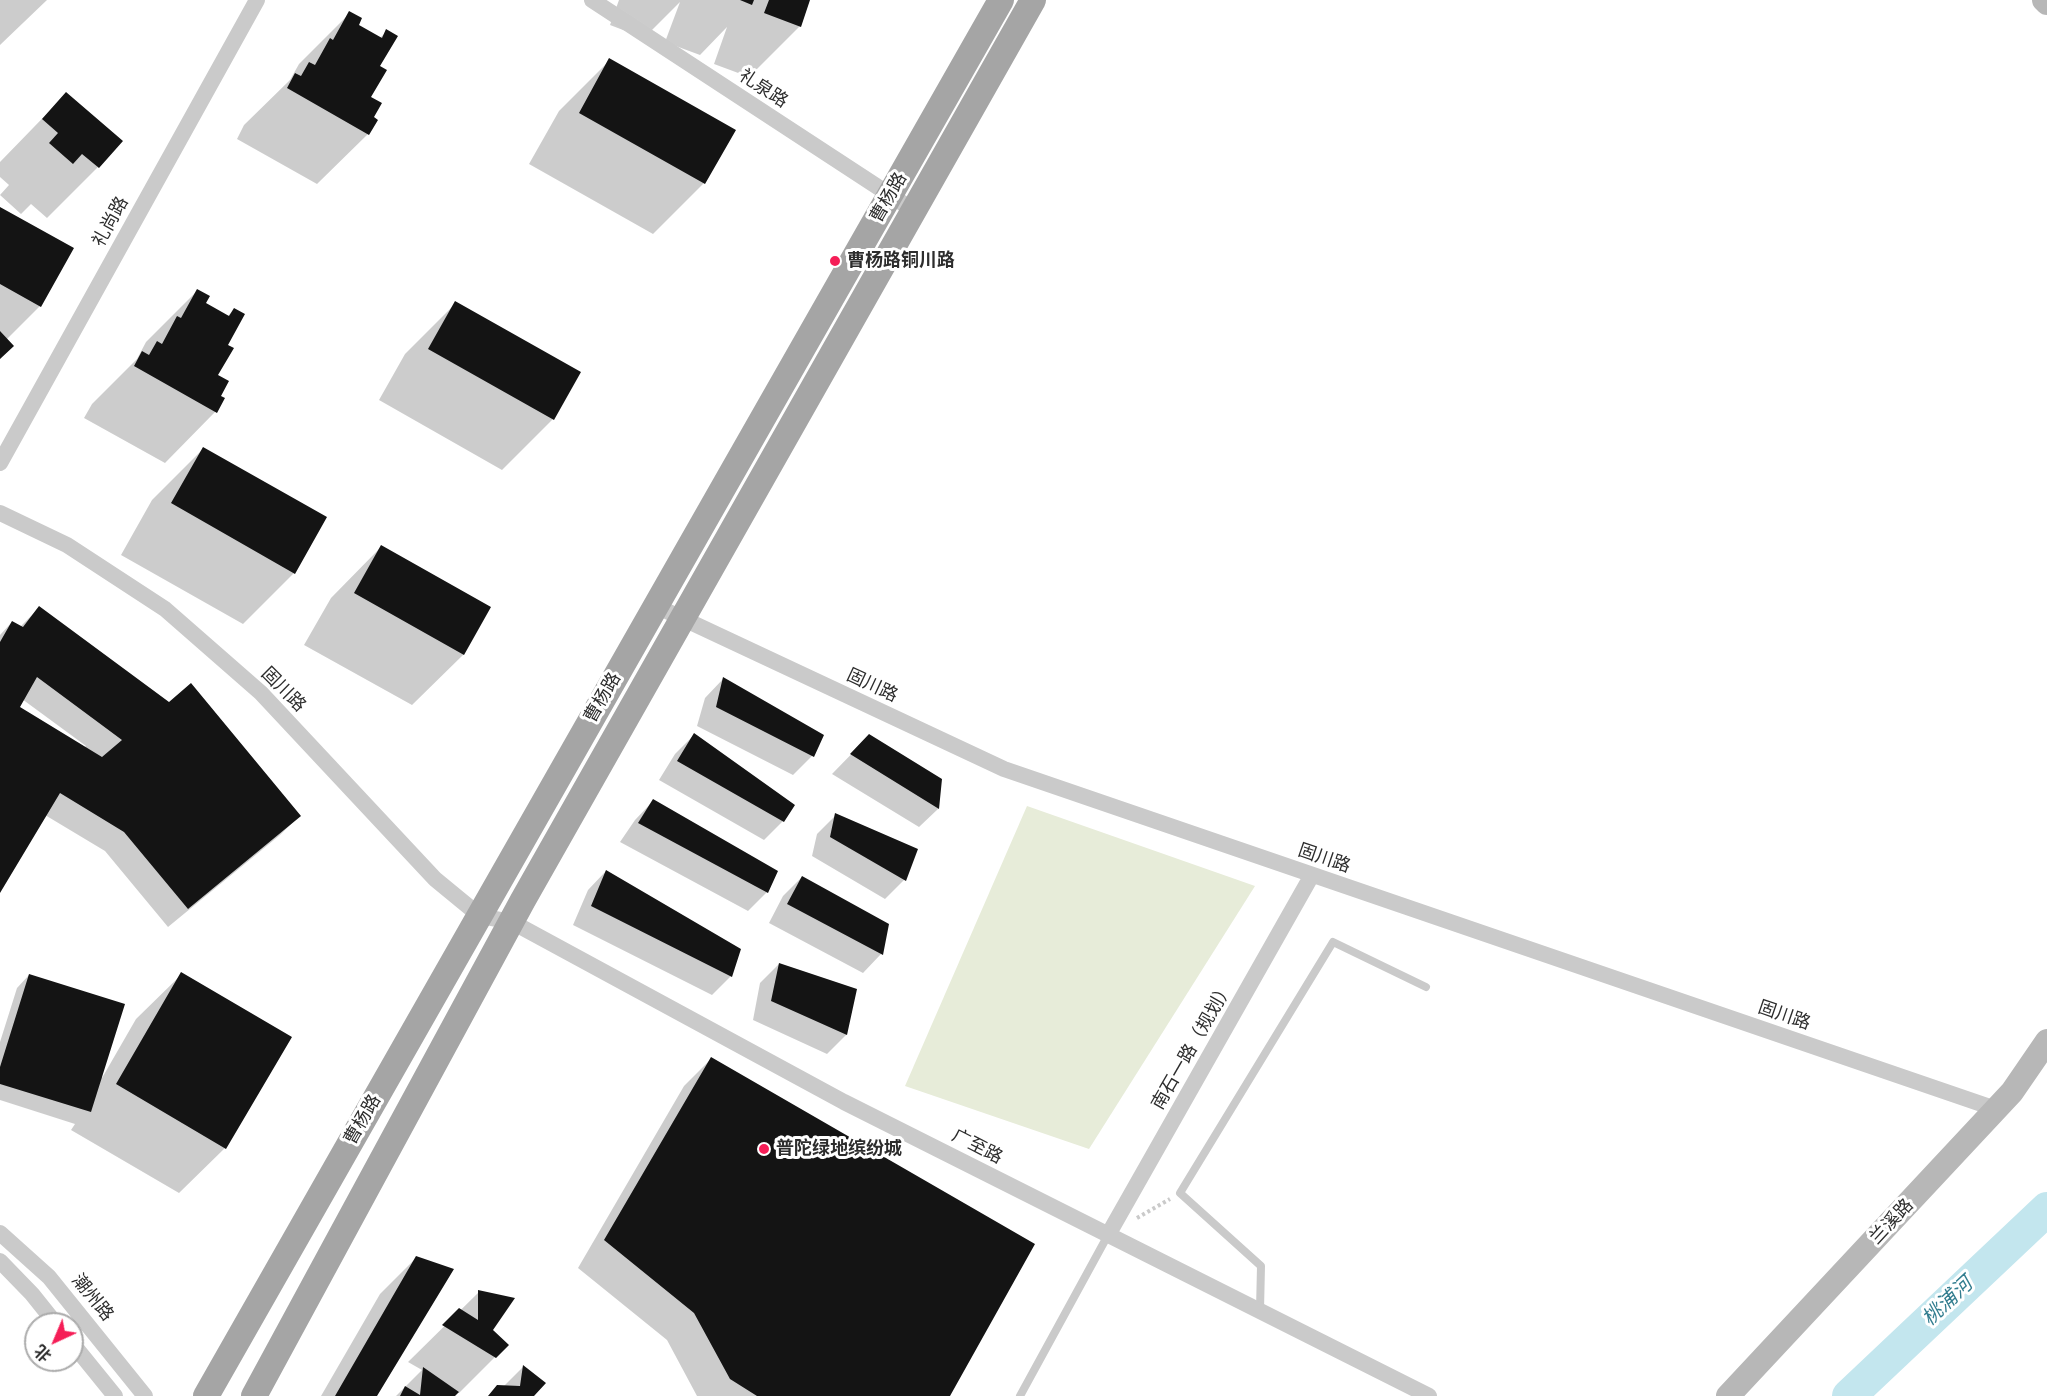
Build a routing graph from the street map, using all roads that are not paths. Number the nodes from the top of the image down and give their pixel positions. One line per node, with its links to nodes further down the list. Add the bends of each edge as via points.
1 (257, 0): 7 (street, 礼尚路)
2 (592, 0): 5 (street, 礼泉路)
3 (1001, 0): 5 (main road, 曹杨路)
4 (1033, 0): 6 (main road, 曹杨路)
5 (890, 196): 6 (street, 礼泉路); 9 (main road, 曹杨路)
6 (913, 210): 10 (main road, 曹杨路)
7 (0, 464)
8 (0, 513): 12 (street, 固川路, via 67,545 165,609 261,693 435,879)
9 (656, 606): 10 (street, 固川路); 12 (main road, 曹杨路)
10 (681, 619): 11 (street, 固川路, via 1004,769); 13 (main road, 曹杨路)
11 (1312, 875): 16 (street, 固川路); 18 (street, 南石一路（规划）)
12 (480, 915): 13 (street, 固川路); 25 (main road, 曹杨路)
13 (512, 922): 18 (street, 广至路, via 844,1102); 26 (main road, 曹杨路)
14 (1426, 987): 20 (lane, via 1333,942 1180,1193 1261,1266)
15 (2047, 1041): 16 (street, 兰溪路)
16 (1996, 1109): 29 (street, 兰溪路)
17 (0, 1233): 24 (street, 潮州路, via 49,1277)
18 (1108, 1235): 20 (street, 广至路); 27 (lane)
19 (0, 1261): 21 (street)
20 (1260, 1311): 28 (street, 广至路)
21 (46, 1312)
22 (84, 1358): 23 (street)
23 (115, 1396)
24 (145, 1396)
25 (206, 1396)
26 (254, 1396)
27 (1020, 1396)
28 (1430, 1396)
29 (1728, 1396)

